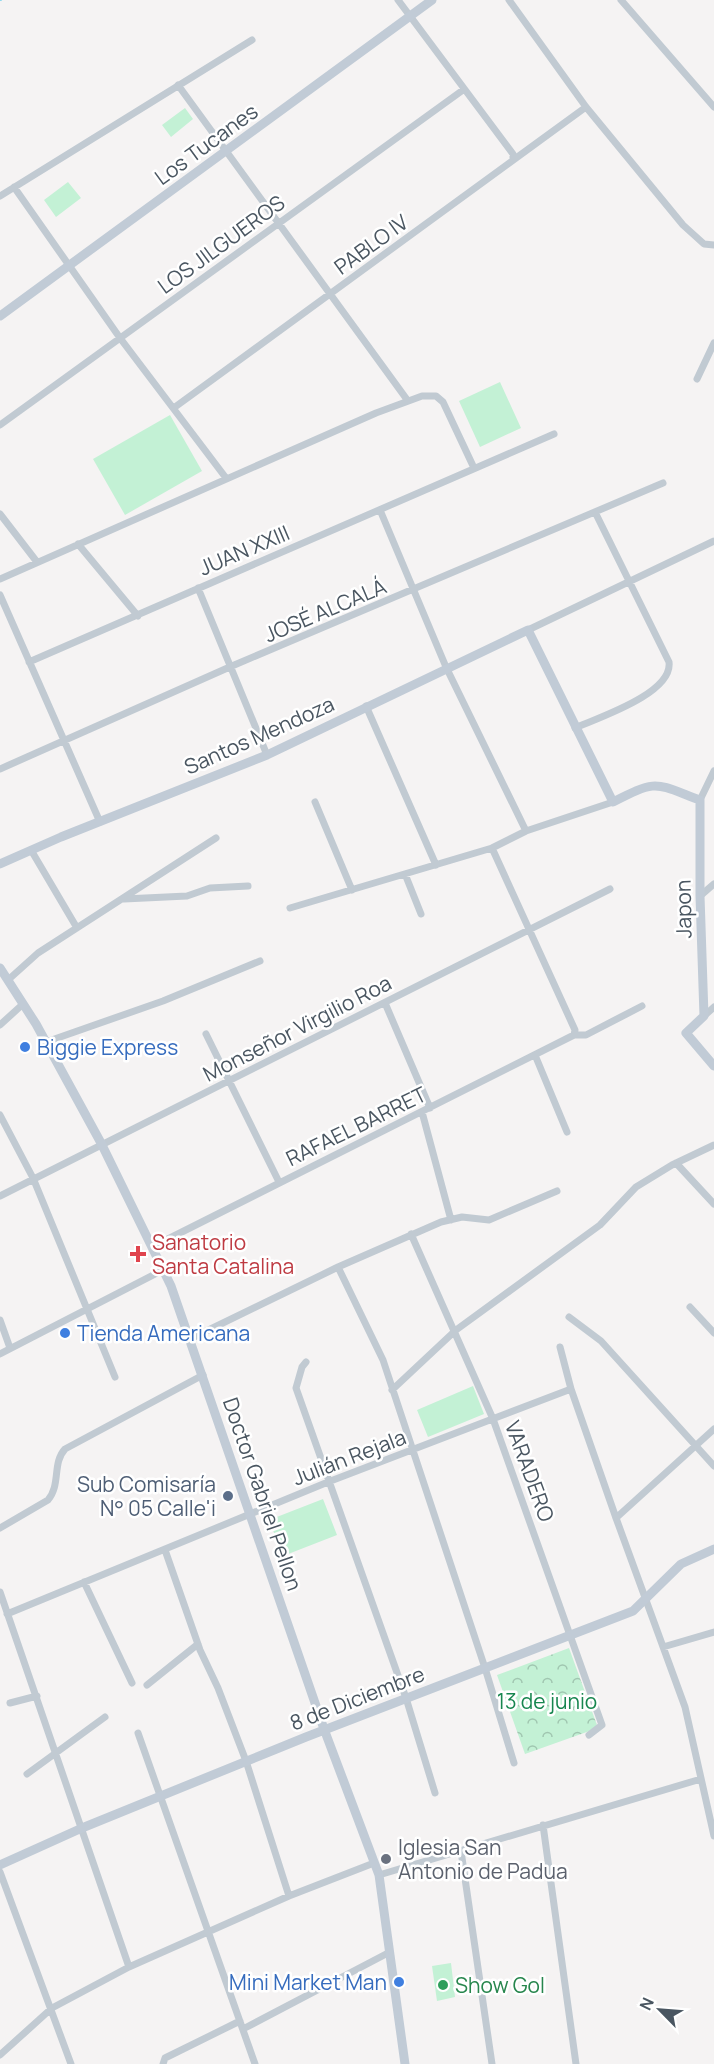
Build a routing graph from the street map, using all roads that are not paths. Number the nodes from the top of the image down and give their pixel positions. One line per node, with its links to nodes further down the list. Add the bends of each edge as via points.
1 (398, 0): 5 (street)
2 (432, 0): 5 (street, Los Tucanes)
3 (509, 0): 9 (street)
4 (621, 0): 10 (street)
5 (410, 16): 8 (street); 11 (street, Los Tucanes)
6 (252, 40): 7 (street)
7 (178, 85): 11 (street); 13 (street)
8 (463, 90): 12 (street); 15 (street, LOS JILGUEROS)
9 (586, 107): 12 (street, PABLO IV); 16 (street, via 683,225 704,244)
10 (714, 107)
11 (228, 152): 15 (street); 17 (street, Los Tucanes)
12 (513, 159): 18 (street, PABLO IV)
13 (14, 187): 14 (street); 17 (street)
14 (0, 196)
15 (279, 221): 18 (street); 20 (street, LOS JILGUEROS)
16 (714, 245)
17 (69, 266): 19 (street, Los Tucanes); 20 (street)
18 (331, 293): 23 (street); 24 (street, PABLO IV)
19 (0, 316)
20 (120, 338): 24 (street); 25 (street, LOS JILGUEROS)
21 (714, 344): 22 (street)
22 (697, 379)
23 (408, 401): 27 (street, via 431,395 440,399); 28 (street)
24 (175, 407): 28 (street)
25 (0, 425)
26 (554, 434): 27 (street, JUAN XXIII)
27 (474, 468): 30 (street, JUAN XXIII)
28 (226, 478): 34 (street)
29 (663, 483): 31 (street, JOSÉ ALCALÁ)
30 (380, 510): 38 (street, JUAN XXIII); 39 (street)
31 (594, 512): 37 (street); 39 (street, JOSÉ ALCALÁ)
32 (0, 514): 35 (street)
33 (714, 541): 37 (street)
34 (78, 544): 35 (street); 41 (street)
35 (37, 562): 36 (street)
36 (0, 579)
37 (629, 583): 42 (street); 47 (street, via 670,671 652,692)
38 (198, 588): 41 (street, JUAN XXIII); 44 (street)
39 (413, 591): 44 (street, JOSÉ ALCALÁ); 45 (street)
40 (0, 595): 43 (street)
41 (138, 616): 43 (street, JUAN XXIII)
42 (528, 630): 45 (street, Santos Mendoza); 47 (street)
43 (29, 662): 48 (street)
44 (231, 666): 48 (street, JOSÉ ALCALÁ); 49 (street)
45 (446, 667): 46 (street, Santos Mendoza); 56 (street)
46 (366, 706): 49 (street, Santos Mendoza); 61 (street)
47 (575, 728): 54 (street)
48 (63, 742): 50 (street, JOSÉ ALCALÁ); 55 (street)
49 (267, 755): 55 (street, Santos Mendoza)
50 (0, 769)
51 (714, 771): 52 (street)
52 (700, 800): 54 (street, via 658,784 643,786); 67 (street, Japon)
53 (315, 802): 65 (street)
54 (613, 802): 56 (street)
55 (100, 822): 59 (street, Santos Mendoza)
56 (526, 831): 58 (street)
57 (216, 838): 68 (street)
58 (492, 848): 61 (street); 72 (street)
59 (31, 850): 60 (street, Santos Mendoza); 71 (street)
60 (0, 864)
61 (436, 865): 62 (street)
62 (405, 874): 65 (street); 70 (street)
63 (714, 884): 67 (street)
64 (248, 886): 68 (street, via 210,888 186,896)
65 (352, 890): 69 (street)
66 (610, 890): 72 (street, Monseñor Virgilio Roa)
67 (699, 896): 80 (street, Japon)
68 (122, 899): 71 (street)
69 (290, 908)
70 (421, 914)
71 (77, 928): 75 (street, via 38,953)
72 (528, 931): 76 (street, Monseñor Virgilio Roa); 83 (street)
73 (260, 961): 84 (street, via 163,1001)
74 (0, 968): 75 (street, Doctor Gabriel Pellon)
75 (8, 980): 77 (street, Doctor Gabriel Pellon)
76 (384, 1003): 87 (street, Monseñor Virgilio Roa); 88 (street)
77 (23, 1004): 81 (street); 84 (street, Doctor Gabriel Pellon)
78 (642, 1006): 83 (street, RAFAEL BARRET, via 586,1035)
79 (714, 1007): 80 (street)
80 (704, 1016): 86 (street, via 686,1033)
81 (0, 1025)
82 (206, 1034): 87 (street)
83 (574, 1035): 85 (street, RAFAEL BARRET)
84 (46, 1042): 92 (street, Doctor Gabriel Pellon)
85 (535, 1055): 88 (street, RAFAEL BARRET); 91 (street)
86 (714, 1066)
87 (230, 1081): 92 (street, Monseñor Virgilio Roa); 96 (street)
88 (430, 1108): 89 (street, RAFAEL BARRET)
89 (422, 1112): 96 (street, RAFAEL BARRET); 100 (street)
90 (0, 1115): 95 (street)
91 (567, 1132)
92 (101, 1143): 95 (street, Monseñor Virgilio Roa); 102 (street, Doctor Gabriel Pellon)
93 (714, 1145): 94 (street)
94 (676, 1163): 99 (street); 109 (street, via 636,1187 600,1225)
95 (33, 1178): 98 (street, Monseñor Virgilio Roa); 106 (street)
96 (279, 1182): 102 (street, RAFAEL BARRET)
97 (557, 1191): 100 (street, via 489,1220)
98 (0, 1196)
99 (714, 1204)
100 (451, 1220): 101 (street)
101 (411, 1234): 103 (street); 109 (street, VARADERO)
102 (152, 1246): 104 (street, Doctor Gabriel Pellon)
103 (338, 1267): 111 (street); 119 (street, via 377,1346)
104 (163, 1270): 106 (street); 111 (street, Doctor Gabriel Pellon)
105 (690, 1307): 110 (street)
106 (89, 1309): 113 (street); 117 (street)
107 (569, 1317): 122 (street, via 602,1341)
108 (0, 1320): 113 (street)
109 (456, 1330): 119 (street); 120 (street, VARADERO)
110 (714, 1333)
111 (190, 1339): 116 (street, Doctor Gabriel Pellon)
112 (560, 1347): 118 (street)
113 (10, 1348): 114 (street)
114 (0, 1354)
115 (306, 1362): 125 (street, via 296,1388)
116 (203, 1375): 126 (street, Doctor Gabriel Pellon); 128 (street, via 65,1449 59,1456 54,1494)
117 (115, 1377)
118 (572, 1389): 120 (street, Julián Rejala); 127 (street)
119 (392, 1390): 123 (street)
120 (493, 1419): 123 (street, Julián Rejala); 136 (street, VARADERO)
121 (714, 1429): 122 (street)
122 (696, 1446): 124 (street); 127 (street)
123 (413, 1449): 125 (street, Julián Rejala); 139 (street)
124 (714, 1466)
125 (328, 1482): 126 (street, Julián Rejala); 143 (street)
126 (251, 1514): 130 (street, Julián Rejala); 146 (street, Doctor Gabriel Pellon)
127 (616, 1518): 133 (street)
128 (0, 1528)
129 (714, 1549): 133 (street, 8 de Diciembre, via 681,1564)
130 (165, 1550): 131 (street, Julián Rejala); 137 (street)
131 (84, 1582): 134 (street, Julián Rejala); 140 (street)
132 (0, 1592): 134 (street)
133 (648, 1599): 136 (street, 8 de Diciembre, via 633,1611); 138 (street)
134 (7, 1614): 142 (street)
135 (714, 1632): 138 (street)
136 (571, 1633): 139 (street, 8 de Diciembre); 148 (street, VARADERO, via 602,1725)
137 (198, 1644): 141 (street); 150 (street)
138 (663, 1647): 153 (street, via 685,1707)
139 (485, 1668): 143 (street, 8 de Diciembre); 151 (street)
140 (132, 1683)
141 (147, 1685)
142 (37, 1696): 144 (street); 149 (street)
143 (406, 1698): 146 (street, 8 de Diciembre); 154 (street)
144 (10, 1703)
145 (105, 1717): 149 (street)
146 (324, 1729): 150 (street, 8 de Diciembre); 160 (street, Doctor Gabriel Pellon)
147 (138, 1733): 155 (street)
148 (589, 1735)
149 (56, 1753): 152 (street); 157 (street)
150 (246, 1761): 155 (street, 8 de Diciembre); 164 (street)
151 (514, 1763)
152 (27, 1774)
153 (701, 1779): 156 (street); 158 (street)
154 (435, 1793)
155 (162, 1795): 157 (street, 8 de Diciembre); 165 (street)
156 (543, 1825): 159 (street); 177 (street)
157 (82, 1828): 161 (street, 8 de Diciembre); 167 (street)
158 (714, 1836)
159 (462, 1851): 163 (street); 176 (street)
160 (374, 1863): 163 (street, Doctor Gabriel Pellon); 164 (street)
161 (0, 1865)
162 (0, 1872): 168 (street)
163 (379, 1875): 166 (street, Doctor Gabriel Pellon)
164 (289, 1896): 165 (street)
165 (209, 1933): 167 (street); 169 (street)
166 (388, 1953): 170 (street); 175 (street, Doctor Gabriel Pellon)
167 (129, 1967): 168 (street)
168 (51, 2008): 171 (street); 172 (street)
169 (240, 2021): 170 (street); 173 (street, via 165,2058)
170 (243, 2029): 174 (street)
171 (0, 2055)
172 (71, 2064)
173 (163, 2064)
174 (255, 2064)
175 (405, 2064)
176 (492, 2064)
177 (576, 2064)

